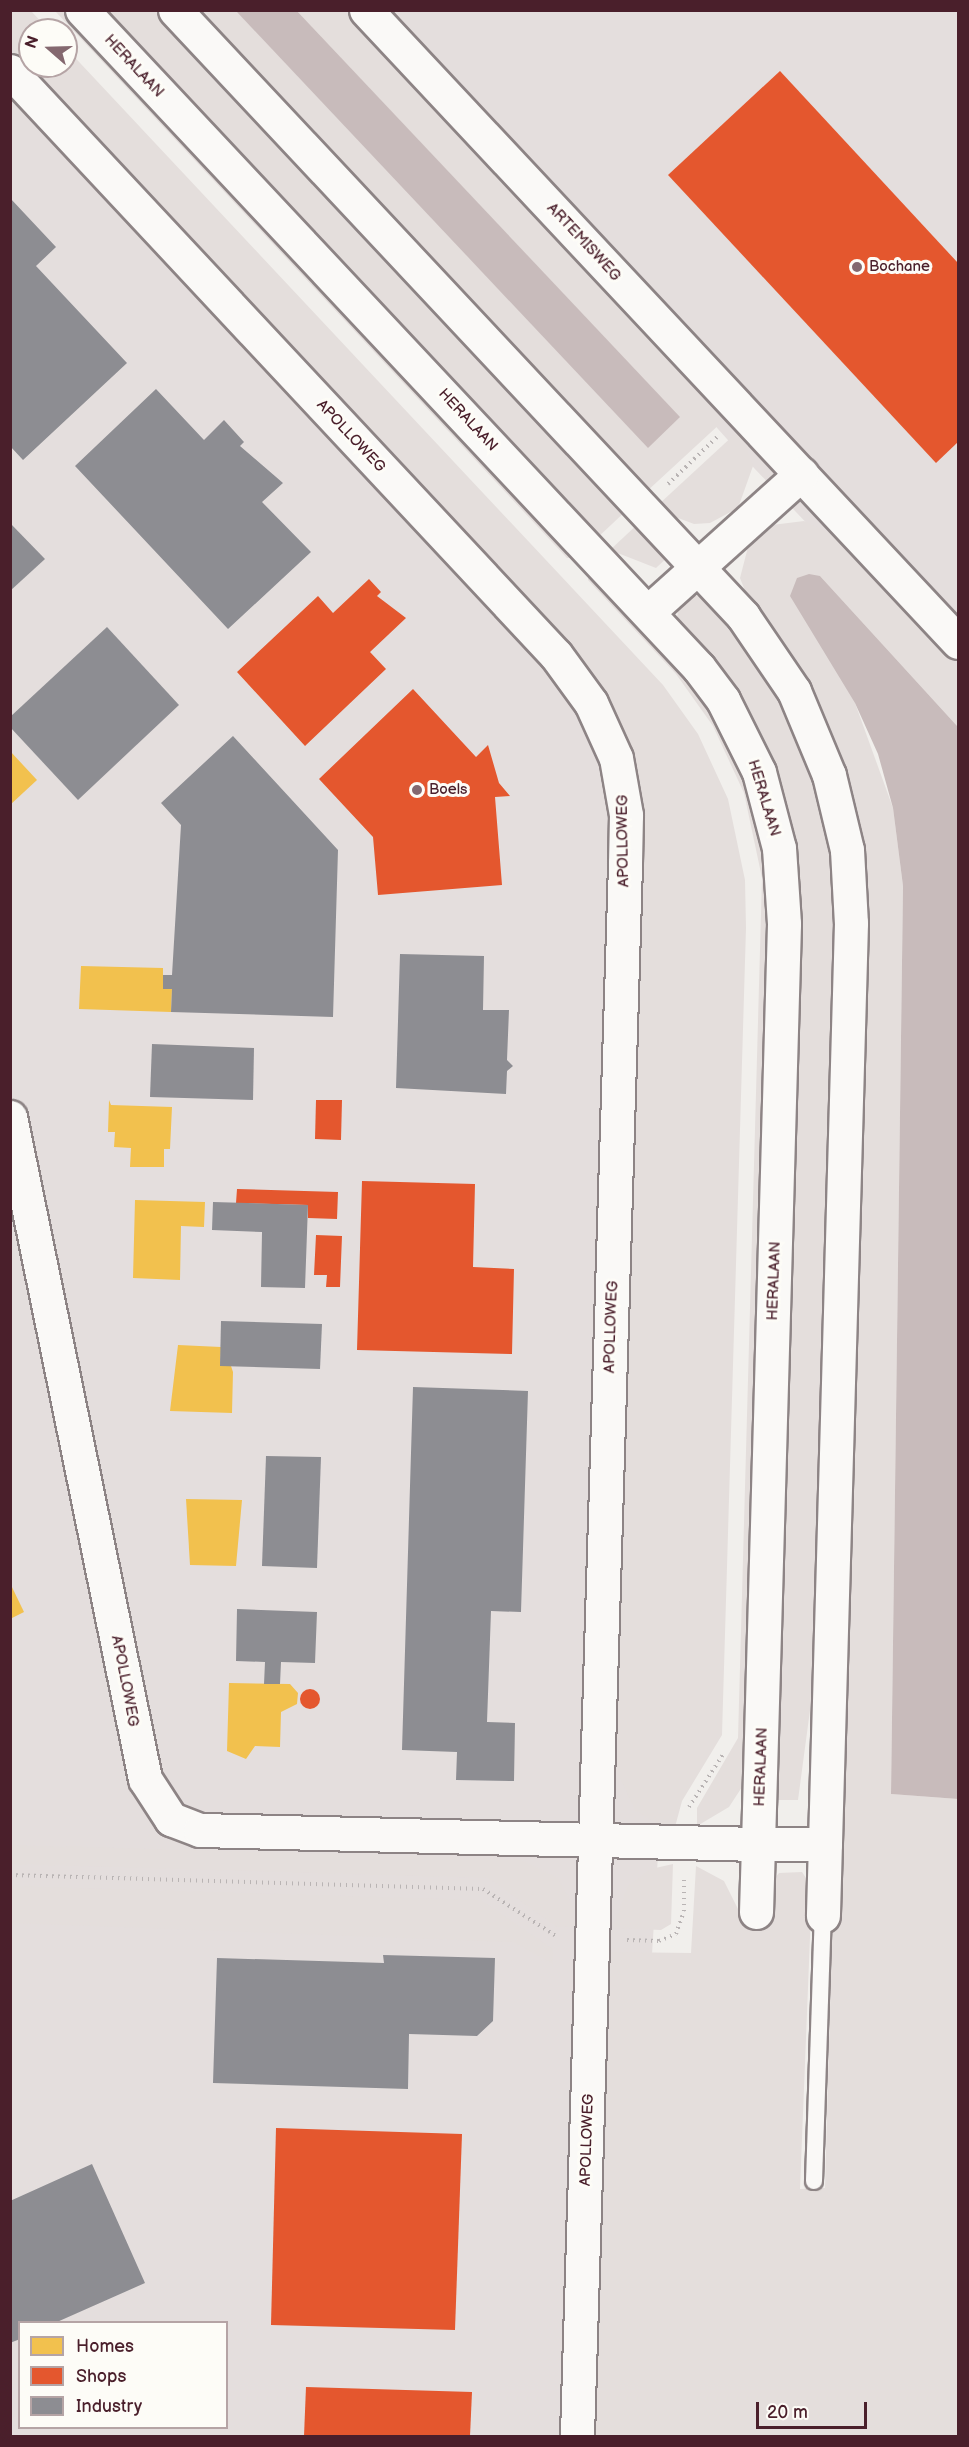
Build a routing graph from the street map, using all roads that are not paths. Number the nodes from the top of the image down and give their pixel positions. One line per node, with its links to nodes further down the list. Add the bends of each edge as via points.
1 (82, 10): 7 (street, HERALAAN)
2 (175, 10): 6 (street)
3 (366, 10): 5 (street, ARTEMISWEG)
4 (10, 71): 10 (street, APOLLOWEG, via 556,655 591,704 616,758 626,825)
5 (801, 474): 6 (street); 8 (street, ARTEMISWEG)
6 (699, 567): 7 (street); 12 (street, via 743,616 794,691 829,775 847,850 851,923)
7 (649, 611): 11 (street, HERALAAN, via 699,668 744,736 771,809 783,886)
8 (958, 642)
9 (10, 1117): 10 (street, APOLLOWEG, via 145,1779 160,1808 200,1830)
10 (596, 1843): 11 (street); 16 (street, APOLLOWEG)
11 (758, 1844): 12 (street); 13 (street, HERALAAN)
12 (825, 1844): 14 (street)
13 (756, 1912)
14 (823, 1916): 15 (lane)
15 (814, 2181)
16 (577, 2436)

